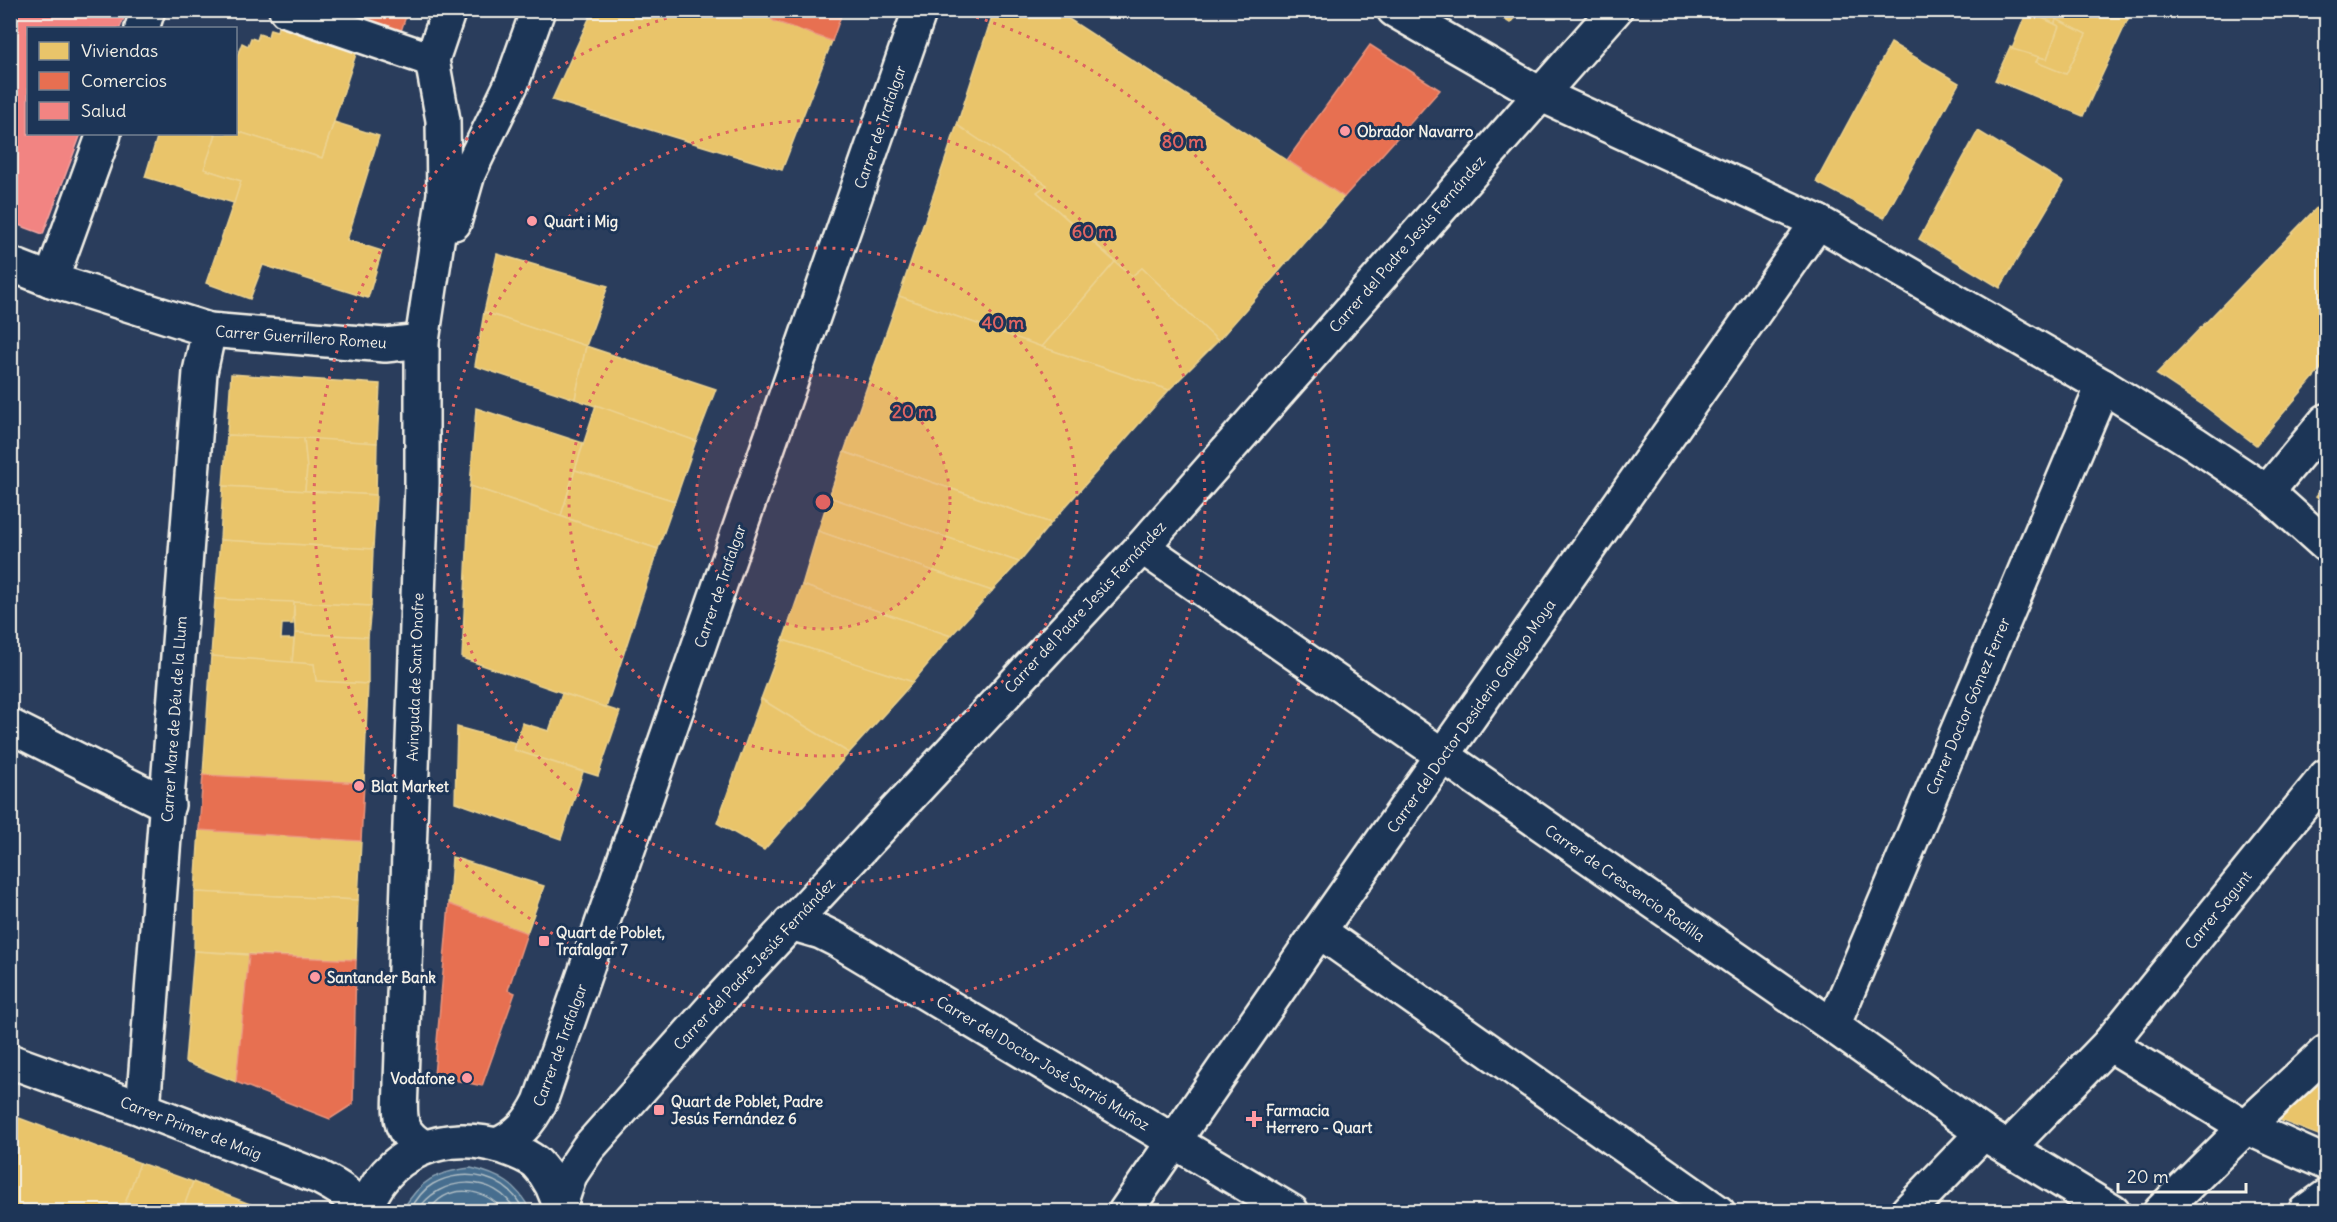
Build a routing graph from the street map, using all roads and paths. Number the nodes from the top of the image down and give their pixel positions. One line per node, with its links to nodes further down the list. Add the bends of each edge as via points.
1 (148, 10): 8 (street)
2 (286, 10): 9 (street)
3 (449, 10): 9 (street, Avinguda de Sant Onofre)
4 (538, 10): 16 (street, Avinguda de Sant Onofre, via 512,83 468,174)
5 (920, 10): 36 (street, Carrer de Trafalgar, via 544,1092 524,1127)
6 (1394, 10): 10 (street)
7 (1615, 10): 10 (street, Carrer del Padre Jesús Fernández)
8 (142, 27)
9 (432, 60): 16 (street, Avinguda de Sant Onofre, via 442,120 444,194)
10 (1539, 94): 12 (street); 21 (street, Carrer del Padre Jesús Fernández)
11 (104, 135): 14 (street)
12 (1818, 222): 17 (street); 23 (street, Carrer del Doctor Desiderio Gallego Moya)
13 (10, 264): 14 (street, Carrer Guerrillero Romeu)
14 (51, 280): 15 (street, Carrer Guerrillero Romeu)
15 (209, 330): 16 (street, Carrer Guerrillero Romeu, via 385,345); 25 (street, Carrer Mare de Déu de la Llum, via 200,372)
16 (422, 341): 37 (street, Avinguda de Sant Onofre, via 422,483 401,1118 411,1140)
17 (2103, 386): 19 (street); 28 (street, Carrer Doctor Gómez Ferrer)
18 (2326, 421): 19 (street)
19 (2267, 492): 20 (street)
20 (2326, 545)
21 (1142, 547): 23 (street, Carrer de Crescencio Rodilla); 26 (street, Carrer del Padre Jesús Fernández)
22 (10, 726): 25 (street)
23 (1443, 757): 27 (street, Carrer del Doctor Desiderio Gallego Moya); 28 (street, Carrer de Crescencio Rodilla)
24 (2326, 776): 29 (street, Carrer Sagunt)
25 (168, 805): 32 (street, Carrer Mare de Déu de la Llum)
26 (790, 924): 35 (street, Carrer del Doctor José Sarrió Muñoz, via 837,939); 40 (street, Carrer del Padre Jesús Fernández, via 588,1148 570,1175)
27 (1319, 931): 35 (street, Carrer del Doctor Desiderio Gallego Moya); 45 (street)
28 (1833, 1026): 34 (street, Carrer de Crescencio Rodilla)
29 (2109, 1044): 33 (street); 34 (street, Carrer Sagunt)
30 (2326, 1052): 33 (street)
31 (16, 1072): 32 (street, Carrer Primer de Maig)
32 (143, 1109): 41 (street, Carrer Primer de Maig, via 319,1177 350,1197)
33 (2246, 1127): 38 (street); 48 (street)
34 (1996, 1141): 46 (street, Carrer Sagunt); 47 (street, Carrer de Crescencio Rodilla)
35 (1173, 1142): 43 (street, Carrer del Doctor Desiderio Gallego Moya); 44 (street, Carrer del Doctor José Sarrió Muñoz)
36 (497, 1145): 37 (street, via 456,1140); 40 (street, via 534,1161 553,1184)
37 (424, 1147): 42 (street, via 404,1157 384,1176)
38 (2326, 1163)
39 (2326, 1197): 49 (street)
40 (560, 1208)
41 (360, 1212)
42 (365, 1212)
43 (1125, 1212)
44 (1292, 1212)
45 (1718, 1212)
46 (1907, 1212)
47 (2113, 1212)
48 (2160, 1212)
49 (2305, 1212)

